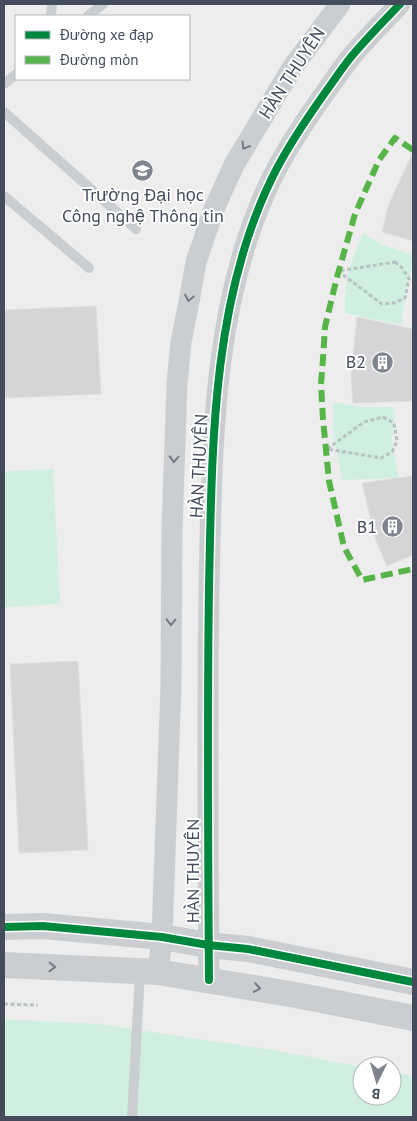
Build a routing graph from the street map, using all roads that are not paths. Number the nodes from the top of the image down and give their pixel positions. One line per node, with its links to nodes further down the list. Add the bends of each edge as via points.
1 (103, 4): 4 (lane)
2 (340, 4): 12 (street, HÀN THUYÊN, one-way to 12, via 292,68 234,165 214,209 196,262 181,342 177,384)
3 (400, 4): 13 (street, HÀN THUYÊN, via 350,58 303,123 272,177 250,228 226,317 211,487)
4 (89, 15)
5 (15, 75): 6 (lane)
6 (4, 84)
7 (4, 112): 9 (lane)
8 (4, 196): 10 (lane)
9 (136, 229)
10 (89, 268)
11 (4, 927): 12 (street, via 43,926)
12 (162, 937): 13 (street); 15 (street, HÀN THUYÊN)
13 (208, 945): 16 (street, HÀN THUYÊN); 17 (street, via 248,949)
14 (4, 965): 15 (street, one-way to 15)
15 (149, 972): 16 (street); 19 (lane)
16 (209, 980): 18 (street, one-way to 18)
17 (413, 982)
18 (413, 1018)
19 (132, 1117)

